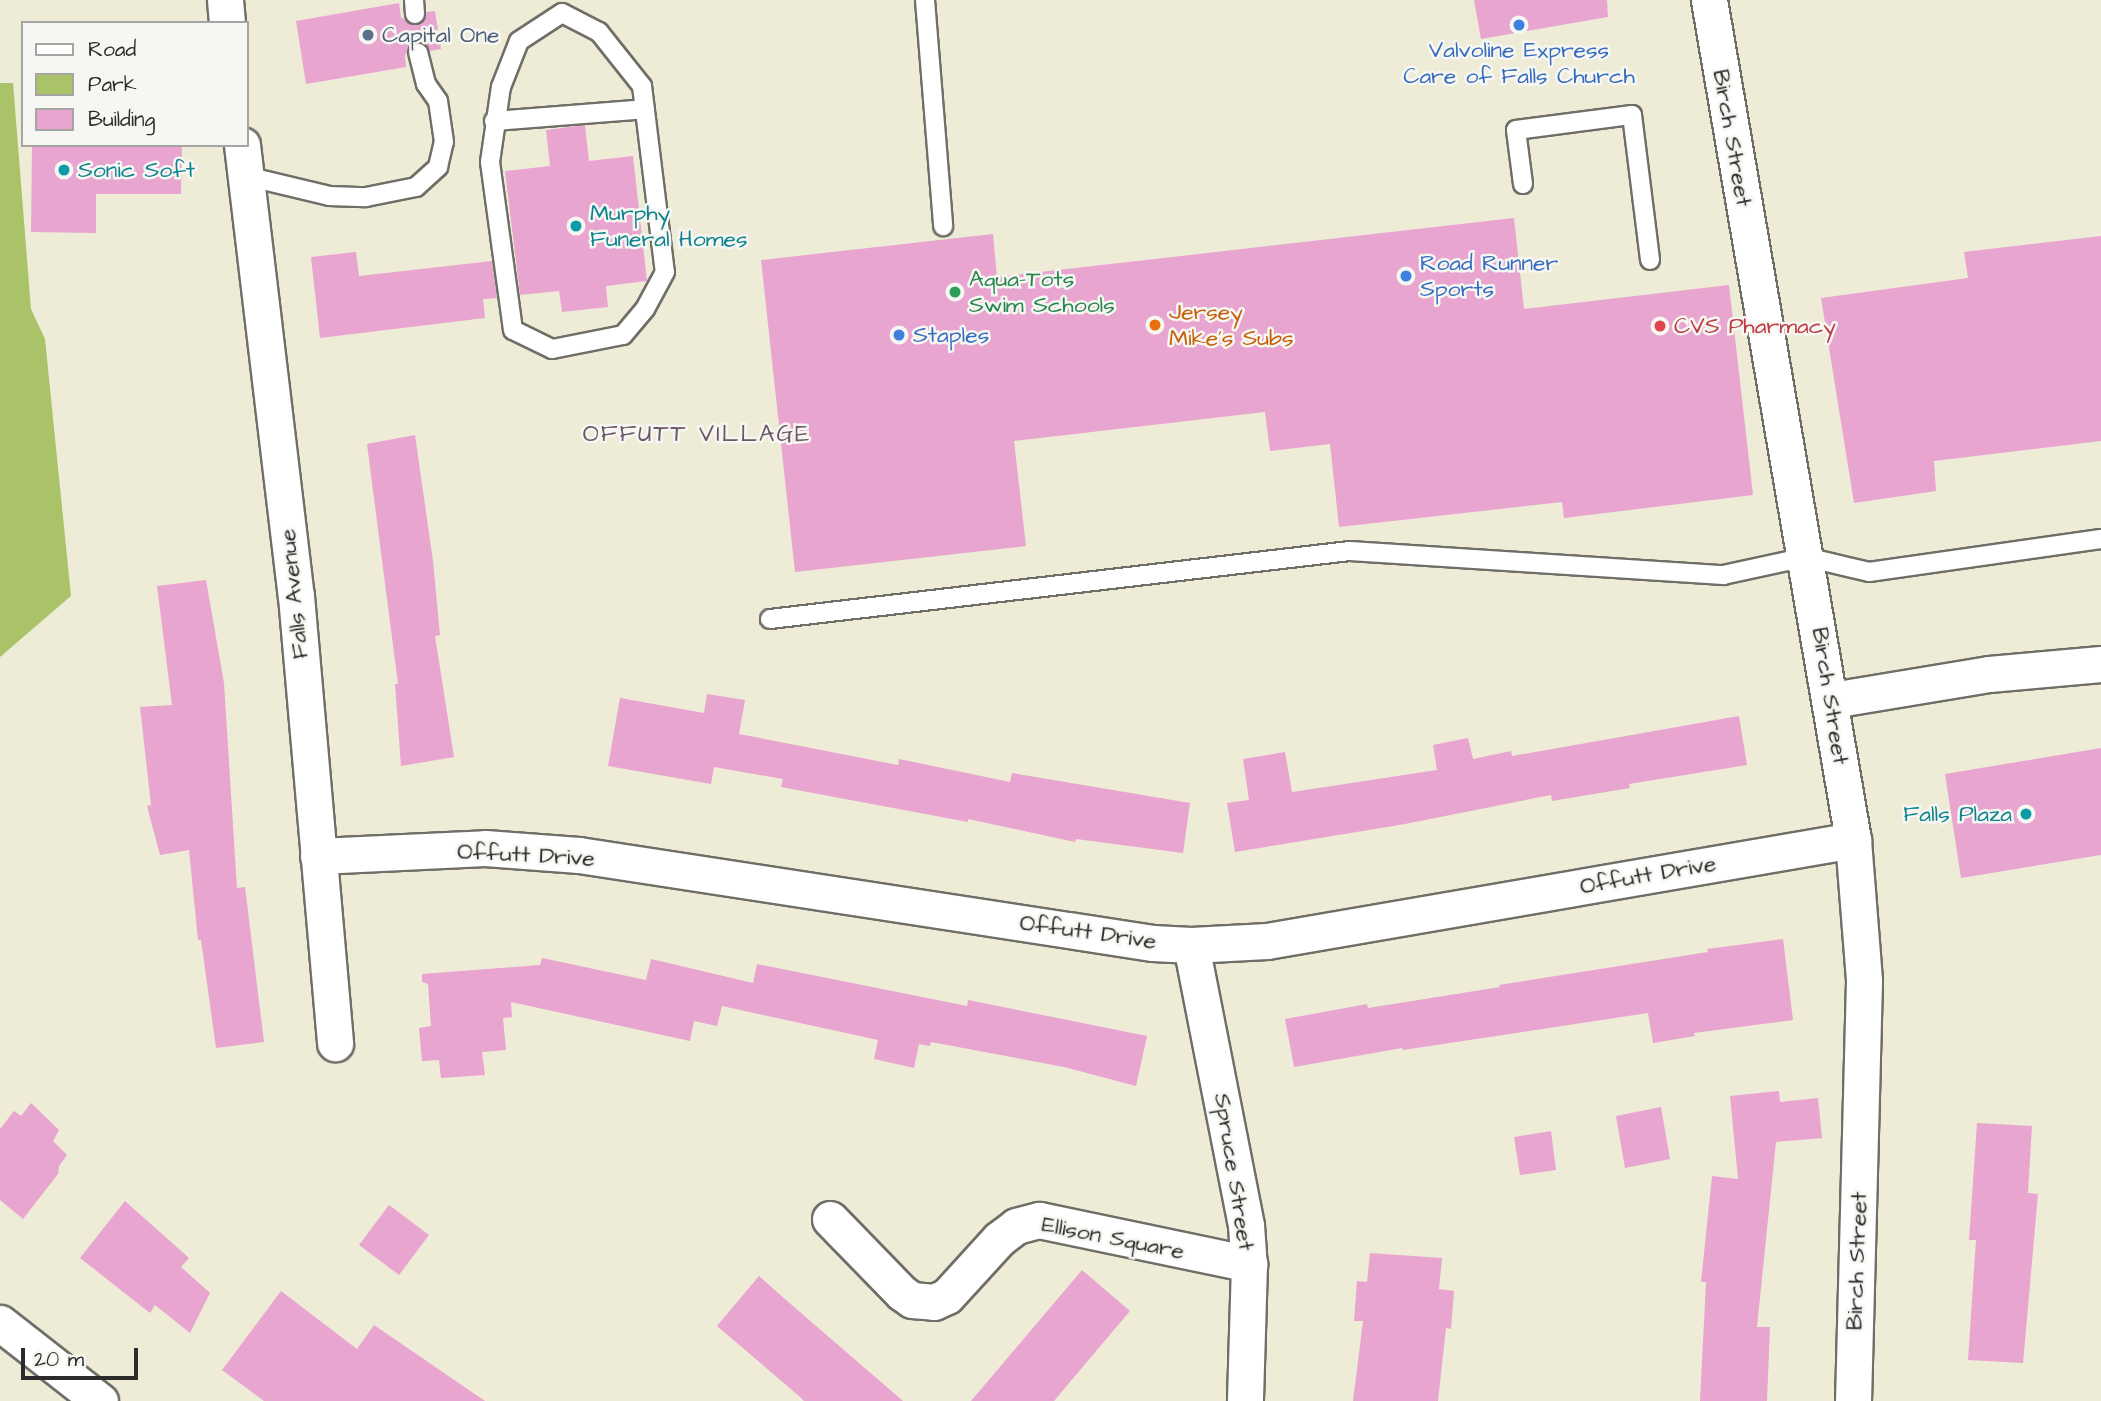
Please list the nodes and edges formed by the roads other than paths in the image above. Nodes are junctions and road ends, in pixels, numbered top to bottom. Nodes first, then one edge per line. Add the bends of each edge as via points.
1 (225, 0) edge
2 (925, 0) edge
3 (1709, 0) edge
4 (562, 6) edge
5 (227, 21) edge
6 (418, 53) dead end
7 (645, 109) junction
8 (494, 121) junction
9 (244, 161) edge
10 (1523, 184) dead end
11 (943, 226) dead end
12 (1650, 260) dead end
13 (2101, 539) edge
14 (1807, 557) junction
15 (770, 619) dead end
16 (2101, 664) edge
17 (1832, 700) junction
18 (1853, 840) junction
19 (318, 856) junction
20 (1191, 945) junction
21 (334, 1043) dead end
22 (830, 1219) dead end
23 (1249, 1264) junction
24 (0, 1323) edge
25 (100, 1401) edge
26 (1245, 1401) edge
27 (1853, 1401) edge

1 - 5 street
2 - 11 lane
3 - 14 street, Birch Street
4 - 7 lane via 599,32 642,86
4 - 8 lane via 519,41
6 - 9 lane via 426,84 438,101 444,142 438,167 416,187 366,197 329,196
7 - 8 lane
7 - 8 lane via 665,272 645,309 623,335 552,349 513,330 490,162
9 - 19 street, Falls Avenue via 296,596
10 - 12 lane via 1516,130 1632,115
13 - 14 lane via 1868,572
14 - 15 lane via 1723,575 1350,551
14 - 17 street, Birch Street
16 - 17 street via 1989,674
17 - 18 street, Birch Street
18 - 20 street, Offutt Drive via 1266,942
18 - 27 street, Birch Street via 1864,981
19 - 20 street, Offutt Drive via 485,848 579,855 1153,943
19 - 21 street, Falls Avenue
20 - 23 street, Spruce Street via 1234,1154
22 - 23 street, Ellison Square via 912,1300 947,1296 999,1239 1016,1226 1039,1220
23 - 26 street, Spruce Street
24 - 25 street

